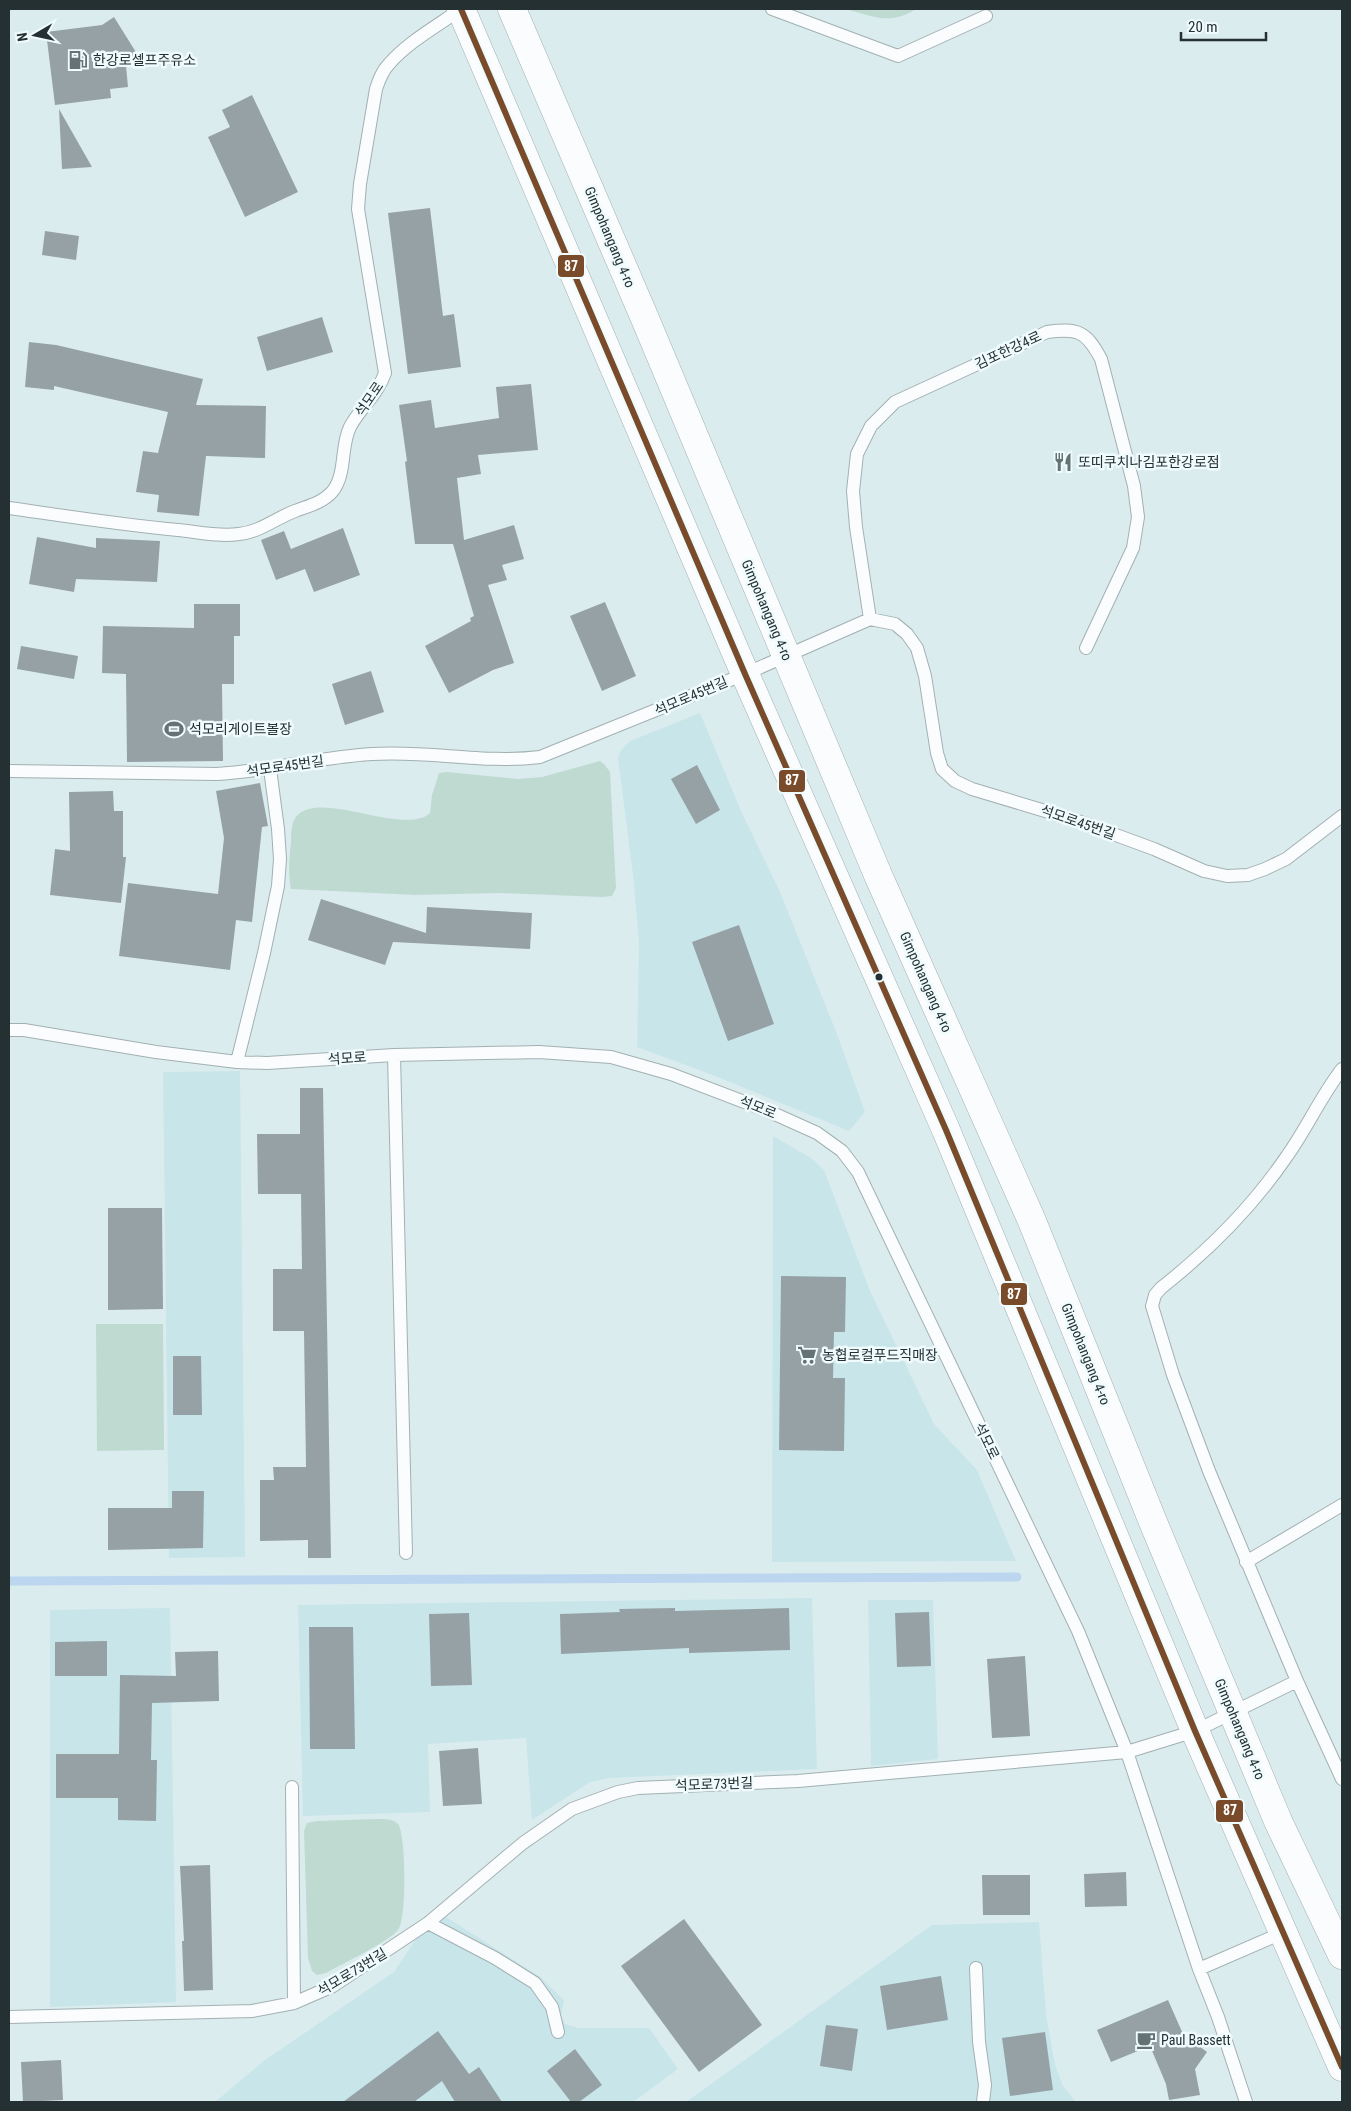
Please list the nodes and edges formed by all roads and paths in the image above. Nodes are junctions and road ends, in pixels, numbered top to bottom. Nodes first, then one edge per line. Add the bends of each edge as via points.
1 (461, 9) edge
2 (512, 9) edge
3 (772, 9) edge
4 (986, 16) dead end
5 (9, 508) edge
6 (870, 619) junction
7 (1086, 648) dead end
8 (786, 655) junction
9 (745, 674) junction
10 (270, 769) junction
11 (9, 771) edge
12 (1342, 816) edge
13 (9, 1030) edge
14 (394, 1055) junction
15 (237, 1062) junction
16 (1342, 1069) edge
17 (1342, 1505) edge
18 (406, 1553) dead end
19 (1246, 1562) junction
20 (1297, 1682) junction
21 (1233, 1712) junction
22 (1195, 1731) junction
23 (1127, 1752) junction
24 (1342, 1779) edge
25 (292, 1787) dead end
26 (428, 1923) junction
27 (1282, 1933) junction
28 (1342, 1955) edge
29 (976, 1968) dead end
30 (1199, 1968) junction
31 (294, 2003) junction
32 (9, 2017) edge
33 (558, 2032) dead end
34 (1342, 2067) edge
35 (983, 2102) edge
36 (1246, 2102) edge

1 - 5 lane, 석모로 via 389,64 376,89 358,209 385,373 350,427 340,475 331,494 265,526 225,535
1 - 9 street
2 - 8 street, Gimpohangang 4-ro
3 - 4 lane via 898,56
6 - 7 lane, 김포한강4로 via 853,491 857,454 871,426 895,402 1047,332 1070,329 1091,340 1101,359 1134,486 1138,517 1132,548
6 - 8 lane, 석모로45번길
6 - 12 lane, 석모로45번길 via 895,624 918,648 942,769 955,781 972,789 1075,820 1204,871 1227,876 1248,875 1279,862
8 - 9 lane, 석모로45번길
8 - 21 street, Gimpohangang 4-ro via 878,874 1032,1221
9 - 10 lane, 석모로45번길 via 540,758 517,760 416,753 372,754
9 - 22 street via 946,1130
10 - 11 lane, 석모로45번길 via 217,774
10 - 15 lane via 278,829 278,886
13 - 15 lane, 석모로
14 - 15 lane, 석모로 via 267,1064
14 - 18 lane
14 - 23 lane, 석모로 via 539,1052 610,1057 671,1074 768,1110 817,1133 842,1151 858,1172 1066,1604
16 - 19 lane via 1287,1157 1213,1243 1161,1288 1152,1306 1173,1375
17 - 19 lane
19 - 20 lane
20 - 21 lane, 석모로73번길
20 - 24 lane
21 - 22 lane, 석모로73번길
21 - 28 street, Gimpohangang 4-ro via 1278,1821
22 - 23 lane, 석모로73번길
22 - 27 street
23 - 26 lane, 석모로73번길 via 808,1780 664,1786 618,1792 572,1809 548,1825
23 - 30 lane, 석모로
25 - 31 lane, 석모로73번길
26 - 31 lane, 석모로73번길 via 333,1986
26 - 33 lane via 535,1983 552,2007
27 - 30 lane
27 - 34 street
29 - 35 lane via 979,2042 985,2085
30 - 36 lane, 석모로
31 - 32 lane, 석모로73번길 via 252,2011

